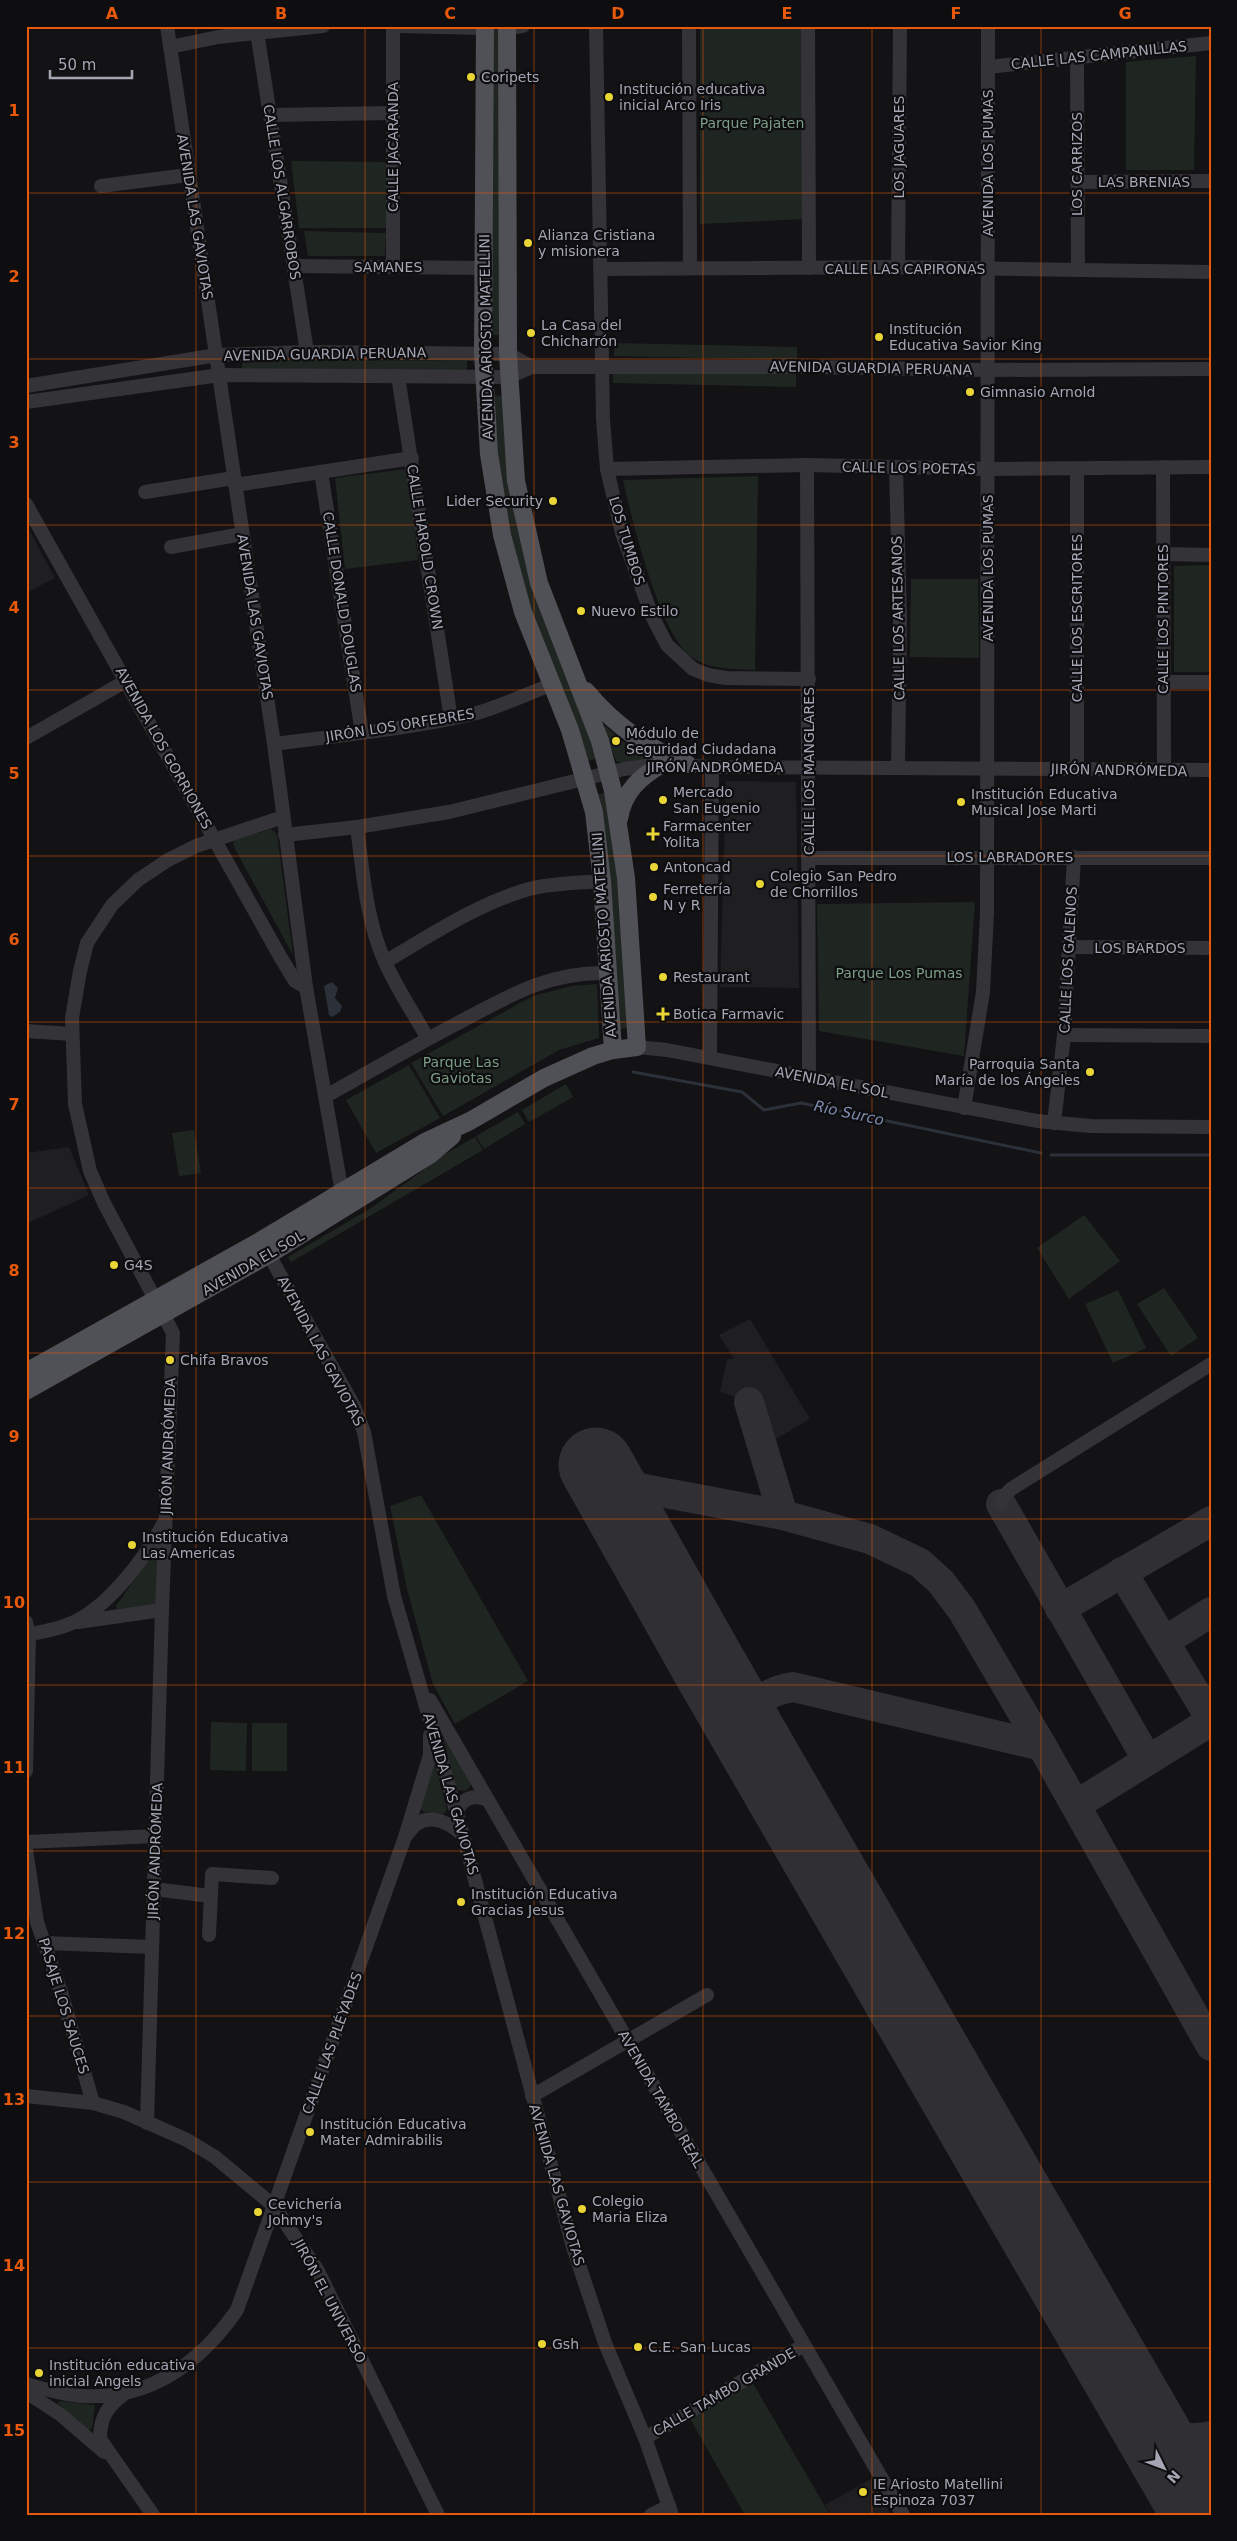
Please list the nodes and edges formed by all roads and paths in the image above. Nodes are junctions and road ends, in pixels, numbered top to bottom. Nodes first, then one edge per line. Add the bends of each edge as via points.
1 (167, 26) edge
2 (323, 26) edge
3 (393, 26) edge
4 (399, 26) edge
5 (596, 26) edge
6 (689, 26) edge
7 (808, 26) edge
8 (900, 26) edge
9 (988, 26) edge
10 (485, 27) edge
11 (513, 27) edge
12 (257, 32) junction
13 (1211, 43) edge
14 (170, 46) junction
15 (1077, 58) junction
16 (988, 68) junction
17 (393, 113) junction
18 (270, 115) junction
19 (188, 175) junction
20 (1211, 181) edge
21 (1077, 182) junction
22 (101, 186) dead end
23 (294, 266) junction
24 (393, 267) junction
25 (483, 268) junction
26 (690, 268) junction
27 (809, 268) junction
28 (898, 268) junction
29 (600, 269) junction
30 (988, 269) junction
31 (1078, 270) junction
32 (1211, 272) edge
33 (307, 352) junction
34 (483, 353) junction
35 (508, 354) junction
36 (217, 355) junction
37 (532, 367) junction
38 (603, 368) junction
39 (1211, 369) edge
40 (989, 370) junction
41 (220, 375) junction
42 (398, 376) junction
43 (484, 377) junction
44 (508, 378) junction
45 (26, 386) edge
46 (26, 402) edge
47 (412, 458) junction
48 (807, 465) junction
49 (1163, 467) junction
50 (1211, 467) edge
51 (896, 468) junction
52 (1077, 468) junction
53 (608, 469) junction
54 (988, 469) junction
55 (322, 472) junction
56 (234, 482) junction
57 (144, 492) dead end
58 (26, 504) edge
59 (242, 534) junction
60 (171, 547) dead end
61 (1163, 554) junction
62 (1211, 555) edge
63 (576, 676) junction
64 (809, 679) junction
65 (126, 680) junction
66 (1164, 682) junction
67 (1211, 682) edge
68 (551, 685) junction
69 (451, 719) junction
70 (362, 733) junction
71 (26, 738) edge
72 (274, 744) junction
73 (662, 764) junction
74 (687, 764) junction
75 (712, 767) junction
76 (808, 768) junction
77 (898, 768) junction
78 (988, 769) junction
79 (1078, 769) junction
80 (1164, 770) junction
81 (1211, 770) edge
82 (609, 772) junction
83 (586, 778) junction
84 (283, 817) junction
85 (619, 822) junction
86 (357, 827) junction
87 (285, 835) junction
88 (214, 840) junction
89 (987, 857) junction
90 (1074, 857) junction
91 (808, 858) junction
92 (1211, 858) edge
93 (602, 882) junction
94 (1070, 947) junction
95 (1211, 948) edge
96 (385, 962) junction
97 (608, 973) junction
98 (306, 987) junction
99 (26, 1031) edge
100 (72, 1034) junction
101 (1064, 1035) junction
102 (1211, 1036) edge
103 (428, 1039) junction
104 (637, 1047) junction
105 (613, 1050) junction
106 (710, 1058) junction
107 (809, 1078) junction
108 (326, 1096) junction
109 (964, 1108) junction
110 (1054, 1123) junction
111 (1211, 1127) edge
112 (345, 1200) junction
113 (264, 1248) junction
114 (160, 1307) junction
115 (1211, 1364) edge
116 (26, 1372) edge
117 (26, 1391) edge
118 (1000, 1504) dead end
119 (166, 1518) junction
120 (162, 1610) junction
121 (75, 1622) junction
122 (27, 1631) edge
123 (420, 1682) junction
124 (26, 1771) edge
125 (488, 1800) junction
126 (456, 1812) junction
127 (463, 1835) junction
128 (156, 1836) junction
129 (405, 1837) junction
130 (26, 1842) edge
131 (26, 1850) edge
132 (272, 1878) dead end
133 (154, 1889) junction
134 (210, 1896) junction
135 (208, 1935) dead end
136 (44, 1942) junction
137 (152, 1947) junction
138 (707, 1995) dead end
139 (629, 2042) junction
140 (26, 2096) edge
141 (532, 2096) junction
142 (93, 2103) junction
143 (147, 2122) junction
144 (274, 2206) junction
145 (804, 2345) junction
146 (26, 2384) edge
147 (26, 2392) edge
148 (124, 2394) junction
149 (645, 2438) junction
150 (113, 2459) junction
151 (671, 2510) edge
152 (153, 2515) edge
153 (438, 2515) edge
154 (651, 2515) edge
155 (903, 2515) edge

1 - 14 street, AVENIDA LAS GAVIOTAS
2 - 12 street
3 - 17 street, CALLE JACARANDA
4 - 10 street
5 - 29 street, LOS TUMBOS
6 - 26 street
7 - 27 street
8 - 28 street, LOS JAGUARES
9 - 16 street, AVENIDA LOS PUMAS
10 - 25 main road, AVENIDA ARIOSTO MATELLINI
11 - 35 main road, AVENIDA ARIOSTO MATELLINI
12 - 14 street
12 - 18 street, CALLE LOS ALGARROBOS
13 - 15 street, CALLE LAS CAMPANILLAS
14 - 19 street, AVENIDA LAS GAVIOTAS
15 - 16 street, CALLE LAS CAMPANILLAS
15 - 21 street, LOS CARRIZOS
16 - 30 street, AVENIDA LOS PUMAS
17 - 18 street
17 - 24 street, CALLE JACARANDA
18 - 23 street, CALLE LOS ALGARROBOS
19 - 22 street
19 - 36 street, AVENIDA LAS GAVIOTAS
20 - 21 street, LAS BRENIAS
21 - 31 street, LOS CARRIZOS
23 - 24 street, SAMANES
23 - 33 street, CALLE LOS ALGARROBOS
24 - 25 street, SAMANES
25 - 34 main road, AVENIDA ARIOSTO MATELLINI
26 - 27 street, CALLE LAS CAPIRONAS
26 - 29 street, CALLE LAS CAPIRONAS
27 - 28 street, CALLE LAS CAPIRONAS
28 - 30 street, CALLE LAS CAPIRONAS
29 - 38 street, LOS TUMBOS
30 - 31 street, CALLE LAS CAPIRONAS
30 - 40 street, AVENIDA LOS PUMAS
31 - 32 street, CALLE LAS CAPIRONAS
33 - 34 street, AVENIDA GUARDIA PERUANA
33 - 36 street, AVENIDA GUARDIA PERUANA
34 - 35 street, AVENIDA GUARDIA PERUANA
34 - 43 main road, AVENIDA ARIOSTO MATELLINI
35 - 37 street, AVENIDA GUARDIA PERUANA
35 - 44 main road, AVENIDA ARIOSTO MATELLINI
36 - 41 street, AVENIDA LAS GAVIOTAS
36 - 45 street, AVENIDA GUARDIA PERUANA
37 - 38 street, AVENIDA GUARDIA PERUANA
37 - 44 street, AVENIDA GUARDIA PERUANA
38 - 40 street, AVENIDA GUARDIA PERUANA via 810,366
38 - 53 street, LOS TUMBOS via 603,419
39 - 40 street, AVENIDA GUARDIA PERUANA
40 - 54 street, AVENIDA LOS PUMAS
41 - 42 street, AVENIDA GUARDIA PERUANA
41 - 46 street, AVENIDA GUARDIA PERUANA
41 - 56 street, AVENIDA LAS GAVIOTAS
42 - 43 street, AVENIDA GUARDIA PERUANA
42 - 47 street, CALLE HAROLD CROWN
43 - 44 street, AVENIDA GUARDIA PERUANA
43 - 68 main road, AVENIDA ARIOSTO MATELLINI via 489,454 502,535 523,612
44 - 63 main road, AVENIDA ARIOSTO MATELLINI via 512,445 524,524 539,583
47 - 55 street
47 - 69 street, CALLE HAROLD CROWN
48 - 51 street, CALLE LOS POETAS
48 - 53 street, CALLE LOS POETAS
48 - 64 street, CALLE LOS MANGLARES
49 - 50 street, CALLE LOS POETAS
49 - 52 street, CALLE LOS POETAS
49 - 61 street, CALLE LOS PINTORES
51 - 54 street, CALLE LOS POETAS
51 - 77 street, CALLE LOS ARTESANOS via 900,619
52 - 54 street, CALLE LOS POETAS
52 - 79 street, CALLE LOS ESCRITORES
53 - 64 street, LOS TUMBOS via 622,533 640,586 656,627 673,652 694,669 708,675
54 - 78 street, AVENIDA LOS PUMAS
55 - 56 street
55 - 70 street, CALLE DONALD DOUGLAS
56 - 57 street
56 - 59 street, AVENIDA LAS GAVIOTAS
58 - 65 street, AVENIDA LOS GORRIONES
59 - 60 street
59 - 72 street, AVENIDA LAS GAVIOTAS
61 - 62 street
61 - 66 street, CALLE LOS PINTORES
63 - 74 main road via 597,705 624,730 654,750
63 - 82 main road, AVENIDA ARIOSTO MATELLINI
64 - 76 street, CALLE LOS MANGLARES
65 - 71 street
65 - 88 street, AVENIDA LOS GORRIONES
66 - 67 street
66 - 80 street, CALLE LOS PINTORES
68 - 69 street, JIRÓN LOS ORFEBRES
68 - 83 main road, AVENIDA ARIOSTO MATELLINI
69 - 70 street, JIRÓN LOS ORFEBRES
70 - 72 street, JIRÓN LOS ORFEBRES
72 - 84 street, AVENIDA LAS GAVIOTAS
73 - 74 street, JIRÓN ANDRÓMEDA
73 - 82 street, JIRÓN ANDRÓMEDA
73 - 85 main road via 640,778 630,791 622,806
74 - 75 street, JIRÓN ANDRÓMEDA
75 - 76 street, JIRÓN ANDRÓMEDA
75 - 106 street
76 - 77 street, JIRÓN ANDRÓMEDA
76 - 91 street, CALLE LOS MANGLARES
77 - 78 street, JIRÓN ANDRÓMEDA
78 - 79 street, JIRÓN ANDRÓMEDA
78 - 89 street, AVENIDA LOS PUMAS
79 - 80 street, JIRÓN ANDRÓMEDA
80 - 81 street, JIRÓN ANDRÓMEDA
82 - 83 street, JIRÓN ANDRÓMEDA
82 - 85 main road, AVENIDA ARIOSTO MATELLINI
83 - 86 street, JIRÓN ANDRÓMEDA via 495,802
83 - 93 main road, AVENIDA ARIOSTO MATELLINI via 594,812
84 - 87 street, AVENIDA LAS GAVIOTAS
84 - 88 street, JIRÓN ANDRÓMEDA
85 - 104 main road, AVENIDA ARIOSTO MATELLINI via 626,878
86 - 87 street, JIRÓN ANDRÓMEDA
86 - 96 street via 367,903
87 - 98 street, AVENIDA LAS GAVIOTAS
88 - 98 street, AVENIDA LOS GORRIONES via 294,981
88 - 100 street, JIRÓN ANDRÓMEDA via 168,860 138,880 112,905 75,970
89 - 90 street, LOS LABRADORES
89 - 91 street, LOS LABRADORES
89 - 109 street, AVENIDA LOS PUMAS via 983,992
90 - 92 street, LOS LABRADORES
90 - 94 street, CALLE LOS GALENOS
91 - 107 street, CALLE LOS MANGLARES
93 - 96 street via 542,887 492,902 469,912
93 - 97 main road, AVENIDA ARIOSTO MATELLINI
94 - 95 street, LOS BARDOS
94 - 101 street, CALLE LOS GALENOS
96 - 103 street
97 - 103 street via 567,976 534,984
97 - 105 main road, AVENIDA ARIOSTO MATELLINI
98 - 108 street, AVENIDA LAS GAVIOTAS
99 - 100 street
100 - 114 street, JIRÓN ANDRÓMEDA via 74,1104 90,1171
101 - 102 street
101 - 110 street, CALLE LOS GALENOS
103 - 108 street
104 - 105 main road, AVENIDA EL SOL
104 - 106 street, AVENIDA EL SOL
105 - 112 main road, AVENIDA EL SOL via 544,1078 470,1121 430,1154
106 - 107 street, AVENIDA EL SOL
107 - 109 street, AVENIDA EL SOL
108 - 112 street, AVENIDA LAS GAVIOTAS
109 - 110 street, AVENIDA EL SOL
110 - 111 street, AVENIDA EL SOL
112 - 113 main road, AVENIDA EL SOL
113 - 114 main road, AVENIDA EL SOL
113 - 123 street, AVENIDA LAS GAVIOTAS via 354,1406 364,1432 394,1596
114 - 116 main road, AVENIDA EL SOL
114 - 117 main road, AVENIDA EL SOL
114 - 119 street, JIRÓN ANDRÓMEDA via 173,1333
115 - 118 street via 1011,1489
119 - 120 street, JIRÓN ANDRÓMEDA
119 - 121 street via 151,1547 130,1574 103,1601
120 - 121 street
120 - 128 street, JIRÓN ANDRÓMEDA
121 - 122 street
122 - 124 street
123 - 125 street, AVENIDA TAMBO REAL
123 - 126 street, AVENIDA LAS GAVIOTAS
123 - 129 street, CALLE LAS PLÉYADES via 431,1747
125 - 126 street via 468,1798
125 - 139 street, AVENIDA TAMBO REAL
126 - 127 street, AVENIDA LAS GAVIOTAS
127 - 129 street via 451,1824 430,1820 413,1825
127 - 141 street, AVENIDA LAS GAVIOTAS
128 - 130 street
128 - 133 street, JIRÓN ANDRÓMEDA
129 - 144 street, CALLE LAS PLÉYADES
131 - 136 street, PASAJE LOS SAUCES via 37,1922
132 - 134 street via 212,1874
133 - 134 street
133 - 137 street, JIRÓN ANDRÓMEDA
134 - 135 street
136 - 137 street
136 - 142 street, PASAJE LOS SAUCES
137 - 143 street, JIRÓN ANDRÓMEDA
138 - 139 street
139 - 141 street
139 - 145 street, AVENIDA TAMBO REAL
140 - 142 street, JIRÓN EL UNIVERSO
141 - 149 street, AVENIDA LAS GAVIOTAS via 573,2247 605,2343
142 - 143 street, JIRÓN EL UNIVERSO
143 - 144 street, JIRÓN EL UNIVERSO via 215,2157
144 - 148 street, CALLE LAS PLÉYADES via 237,2310 221,2332 201,2354 179,2370
144 - 153 street, JIRÓN EL UNIVERSO via 318,2271
145 - 149 street, CALLE TAMBO GRANDE
145 - 155 street, AVENIDA TAMBO REAL
146 - 148 street, CALLE LAS PLÉYADES via 80,2396
147 - 150 street via 61,2415
148 - 150 street via 109,2406 100,2426 100,2439
149 - 151 street, AVENIDA LAS GAVIOTAS
150 - 152 street
151 - 154 street

